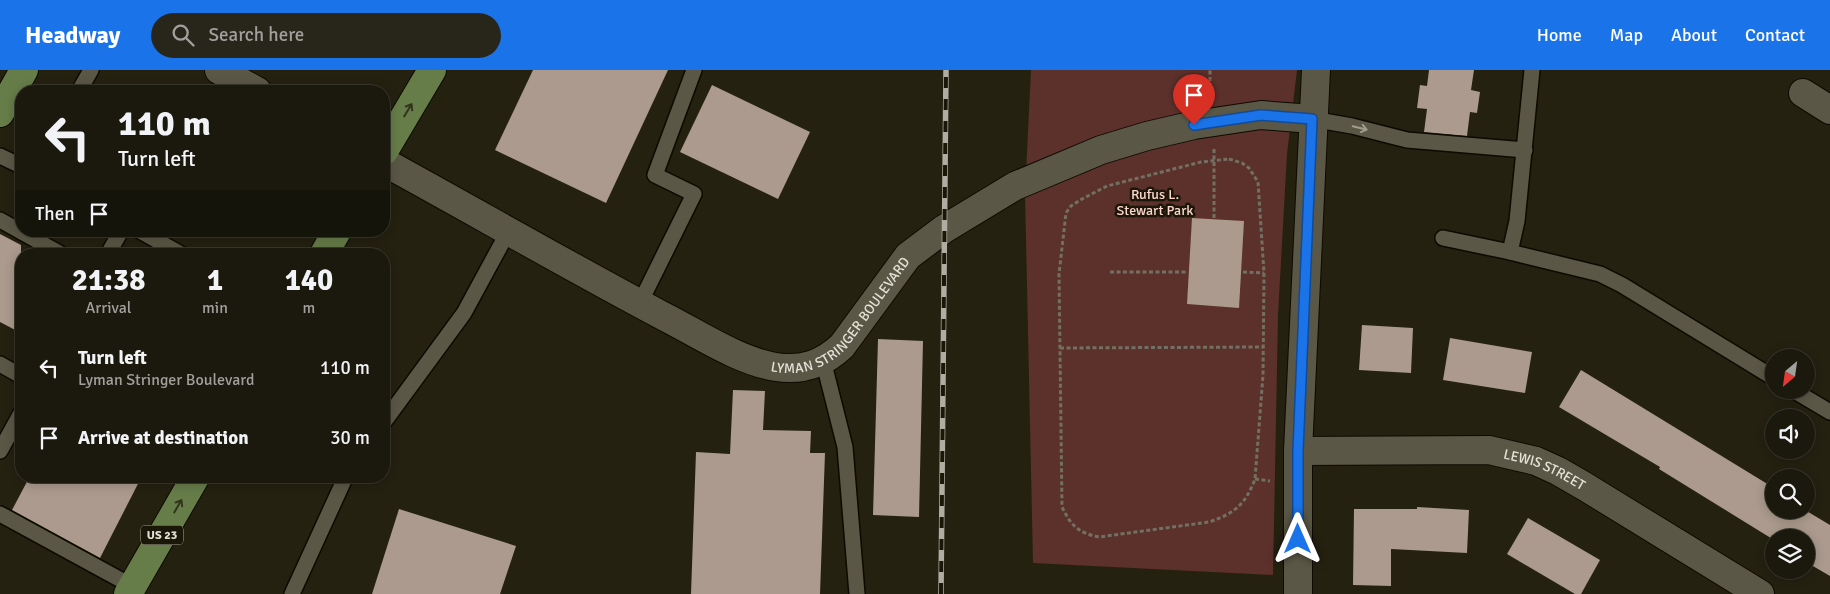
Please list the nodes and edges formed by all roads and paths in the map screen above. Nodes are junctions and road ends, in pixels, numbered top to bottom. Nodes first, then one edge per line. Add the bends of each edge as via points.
1 (24, 70) edge
2 (91, 70) edge
3 (219, 70) edge
4 (432, 70) edge
5 (694, 70) edge
6 (1210, 70) edge
7 (1316, 70) edge
8 (1532, 70) edge
9 (1210, 81) dead end
10 (16, 85) edge
11 (82, 85) edge
12 (246, 85) edge
13 (15, 86) edge
14 (1802, 93) dead end
15 (1830, 110) edge
16 (0, 113) edge
17 (1312, 119) junction
18 (390, 141) edge
19 (1525, 150) junction
20 (0, 156) edge
21 (1215, 160) junction
22 (15, 163) edge
23 (390, 165) edge
24 (1214, 218) dead end
25 (0, 220) edge
26 (15, 228) edge
27 (509, 230) junction
28 (30, 237) edge
29 (118, 237) edge
30 (150, 237) edge
31 (334, 237) edge
32 (1443, 238) dead end
33 (50, 248) edge
34 (111, 248) edge
35 (170, 248) edge
36 (327, 248) edge
37 (1510, 252) junction
38 (1110, 272) dead end
39 (1188, 272) dead end
40 (1243, 272) dead end
41 (1264, 273) junction
42 (640, 303) junction
43 (1263, 346) junction
44 (1060, 348) junction
45 (823, 360) junction
46 (0, 364) edge
47 (15, 373) edge
48 (1765, 373) edge
49 (1808, 399) edge
50 (1830, 412) edge
51 (390, 414) edge
52 (15, 424) edge
53 (0, 451) edge
54 (1298, 451) junction
55 (1255, 479) junction
56 (1272, 482) dead end
57 (192, 483) edge
58 (343, 483) edge
59 (0, 514) edge
60 (130, 590) edge
61 (292, 594) edge
62 (857, 594) edge
63 (1298, 594) edge
64 (1760, 594) edge

1 - 10 main road
2 - 11 lane
3 - 12 street
18 -> 4 main road
5 - 42 lane via 655,175 694,194
6 - 9 path
7 - 17 street
8 - 19 lane
13 - 16 main road
14 - 15 street
17 -> 19 lane via 1407,140
17 - 45 street, LYMAN STRINGER BOULEVARD via 1261,115 1194,125 1101,150 1015,186 944,229 908,256 852,334 837,351
17 - 54 street
19 - 37 lane
20 - 22 lane
21 - 24 path
21 - 41 path via 1229,159 1242,163 1258,182
21 - 44 path via 1107,186 1071,206 1066,213 1059,274
23 - 27 street, LYMAN STRINGER BOULEVARD
25 - 26 lane
27 - 42 street, LYMAN STRINGER BOULEVARD
27 - 51 lane via 464,313
28 - 33 lane
29 - 34 lane
30 - 35 lane
31 - 36 main road
32 - 37 lane
37 - 48 lane via 1600,274
38 - 39 path
40 - 41 path
41 - 43 path
42 - 45 street, LYMAN STRINGER BOULEVARD via 728,350 762,364 800,368
43 - 44 path
43 - 55 path
44 - 55 path via 1062,507 1069,521 1078,529 1099,537 1209,522 1241,506
45 - 62 lane via 845,447
46 - 47 lane
49 - 50 lane
52 - 53 lane
54 - 63 street
54 - 64 street, LEWIS STREET via 1489,450 1536,461 1584,486
55 - 56 path
60 -> 57 main road, US 23
58 - 61 lane
59 - 60 lane

